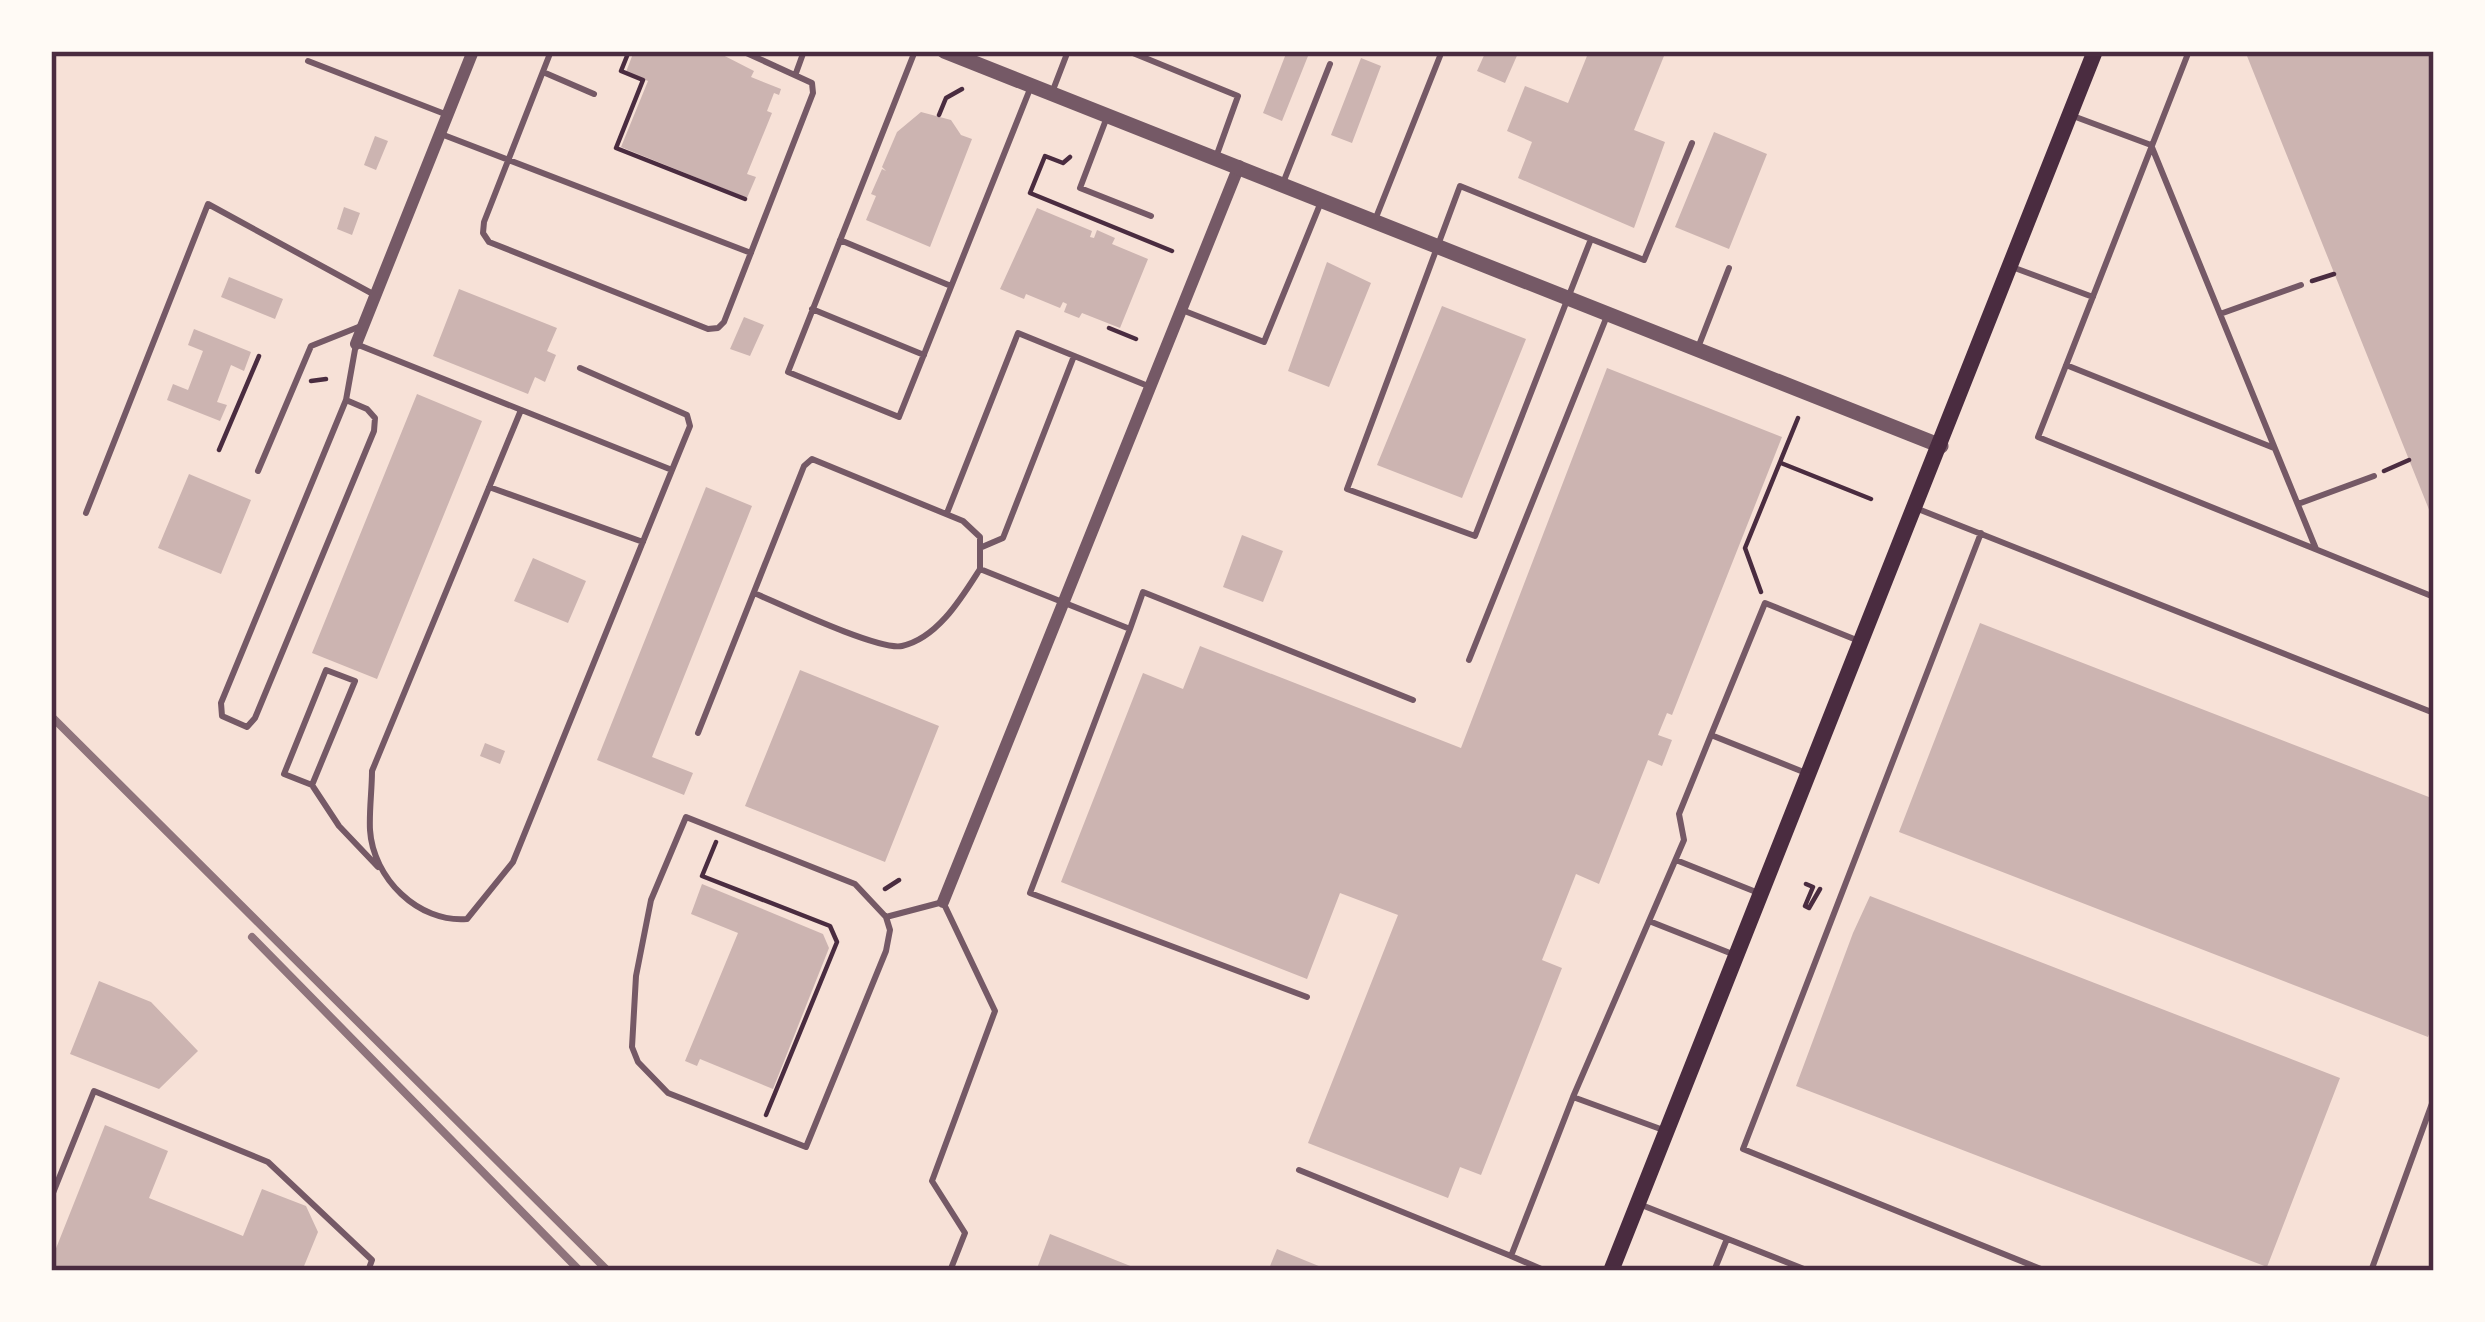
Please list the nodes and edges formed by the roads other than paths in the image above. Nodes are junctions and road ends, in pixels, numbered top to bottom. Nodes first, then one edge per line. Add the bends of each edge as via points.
1 (473, 51) edge
2 (551, 51) edge
3 (742, 51) edge
4 (804, 51) edge
5 (915, 51) edge
6 (944, 51) edge
7 (1068, 51) edge
8 (1128, 51) edge
9 (1442, 51) edge
10 (2095, 51) edge
11 (2189, 51) edge
12 (308, 61) dead end
13 (1330, 64) dead end
14 (543, 72) junction
15 (796, 73) junction
16 (1031, 85) junction
17 (1052, 93) junction
18 (594, 94) dead end
19 (1108, 115) junction
20 (2070, 115) junction
21 (448, 116) junction
22 (441, 134) junction
23 (1692, 143) dead end
24 (2151, 145) junction
25 (1216, 157) junction
26 (508, 159) junction
27 (1240, 166) junction
28 (1283, 183) junction
29 (1322, 199) junction
30 (1151, 216) dead end
31 (1375, 220) junction
32 (1592, 239) junction
33 (840, 240) junction
34 (1437, 245) junction
35 (751, 253) junction
36 (2011, 266) junction
37 (1729, 268) dead end
38 (2301, 285) road end
39 (951, 286) junction
40 (376, 296) junction
41 (2093, 296) junction
42 (1570, 298) junction
43 (812, 309) junction
44 (1182, 310) junction
45 (1608, 313) junction
46 (2220, 314) junction
47 (364, 325) junction
48 (356, 344) junction
49 (1697, 348) junction
50 (924, 355) junction
51 (1074, 356) junction
52 (2066, 365) junction
53 (580, 368) dead end
54 (1151, 388) junction
55 (346, 400) junction
56 (521, 410) junction
57 (1941, 446) junction
58 (2275, 448) junction
59 (672, 470) junction
60 (258, 471) dead end
61 (2374, 476) road end
62 (489, 488) junction
63 (2297, 504) junction
64 (1916, 508) junction
65 (86, 513) dead end
66 (947, 513) junction
67 (1982, 533) junction
68 (643, 542) junction
69 (980, 548) junction
70 (2315, 548) junction
71 (980, 569) junction
72 (754, 593) junction
73 (2434, 597) edge
74 (1065, 603) junction
75 (1130, 629) junction
76 (1862, 642) junction
77 (1469, 660) dead end
78 (1413, 700) dead end
79 (2434, 712) edge
80 (698, 733) dead end
81 (1711, 735) junction
82 (1809, 774) junction
83 (312, 785) junction
84 (1676, 860) junction
85 (392, 883) junction
86 (1761, 894) junction
87 (943, 902) junction
88 (886, 917) junction
89 (1649, 921) junction
90 (1737, 956) junction
91 (1307, 997) dead end
92 (1573, 1097) junction
93 (2434, 1098) edge
94 (1666, 1131) junction
95 (1299, 1170) dead end
96 (51, 1198) edge
97 (1637, 1204) junction
98 (1726, 1239) junction
99 (1511, 1256) junction
100 (368, 1271) edge
101 (950, 1271) edge
102 (1546, 1271) edge
103 (1611, 1271) edge
104 (1714, 1271) edge
105 (1809, 1271) edge
106 (2046, 1271) edge
107 (2371, 1271) edge

1 - 21 street
2 - 14 lane
3 - 15 lane
4 - 15 lane
5 - 33 lane
6 - 16 street
7 - 17 lane
8 - 25 lane via 1238,96
9 - 31 lane
10 - 20 main road
11 - 24 lane
12 - 21 lane
13 - 28 lane
14 - 18 lane
14 - 26 lane
15 - 35 lane via 812,82 813,93
16 - 17 street
16 - 39 lane
17 - 19 street
19 - 25 street
19 - 30 lane via 1080,188
20 - 24 lane
20 - 36 main road
21 - 22 street
22 - 26 lane
22 - 40 street
23 - 32 lane via 1645,260
24 - 41 lane
24 - 46 lane
25 - 27 street
26 - 35 lane
26 - 35 lane via 484,222 489,242 708,329 724,322
27 - 28 street
27 - 44 street
28 - 29 street
29 - 31 street
29 - 44 lane via 1264,342
31 - 34 street
32 - 34 lane via 1460,186
32 - 42 lane
33 - 39 lane
33 - 43 lane
34 - 42 street
34 - 42 lane via 1347,489 1475,536
36 - 41 lane
36 - 57 main road
37 - 49 lane
38 - 46 lane
39 - 50 lane
40 - 47 street
40 - 65 lane via 208,204
41 - 52 lane
42 - 45 street
43 - 50 lane
43 - 50 lane via 788,372 899,418
44 - 54 street
45 - 49 street
45 - 77 lane
46 - 58 lane
47 - 48 street
47 - 60 lane via 311,346
48 - 55 lane
48 - 56 lane
49 - 57 street
51 - 54 lane
51 - 66 lane via 1018,333
51 - 69 lane via 1003,538
52 - 58 lane
52 - 70 lane via 2038,437
53 - 59 lane via 686,416 690,427
54 - 74 street
55 - 55 lane via 221,703 222,716 234,723 247,727 255,718 374,431 367,409
56 - 59 lane
56 - 62 lane
57 - 64 main road
58 - 63 lane
59 - 68 lane
61 - 63 lane
62 - 68 lane
62 - 85 lane via 373,771 370,830
63 - 70 lane
64 - 67 lane
64 - 76 main road
66 - 69 lane via 980,537
66 - 72 lane via 812,459
67 - 79 lane
67 - 106 lane via 1743,1149
68 - 85 lane via 513,862 490,895 466,920 449,921 405,899
69 - 71 lane
70 - 73 lane
71 - 72 lane via 956,606 899,647
71 - 74 lane
72 - 80 lane
74 - 75 lane
74 - 87 street
75 - 78 lane via 1143,592
75 - 91 lane via 1030,893
76 - 81 lane via 1765,603
76 - 82 main road
81 - 82 lane
81 - 84 lane via 1679,814 1684,839
82 - 86 main road
83 - 83 lane via 284,774 326,670 355,681
83 - 85 lane
84 - 86 lane
84 - 89 lane
86 - 90 main road
87 - 88 lane
87 - 101 lane via 995,1011 932,1181 965,1233
88 - 88 lane via 856,884 686,817 651,900 636,976 638,1061 668,1093 806,1148 886,951
89 - 90 lane
89 - 92 lane
90 - 94 main road
92 - 94 lane
92 - 99 lane
93 - 107 lane
94 - 97 main road
95 - 99 lane
96 - 100 lane via 94,1091 268,1162 372,1260
97 - 98 lane
97 - 103 main road
98 - 104 lane
98 - 105 lane
99 - 102 lane

